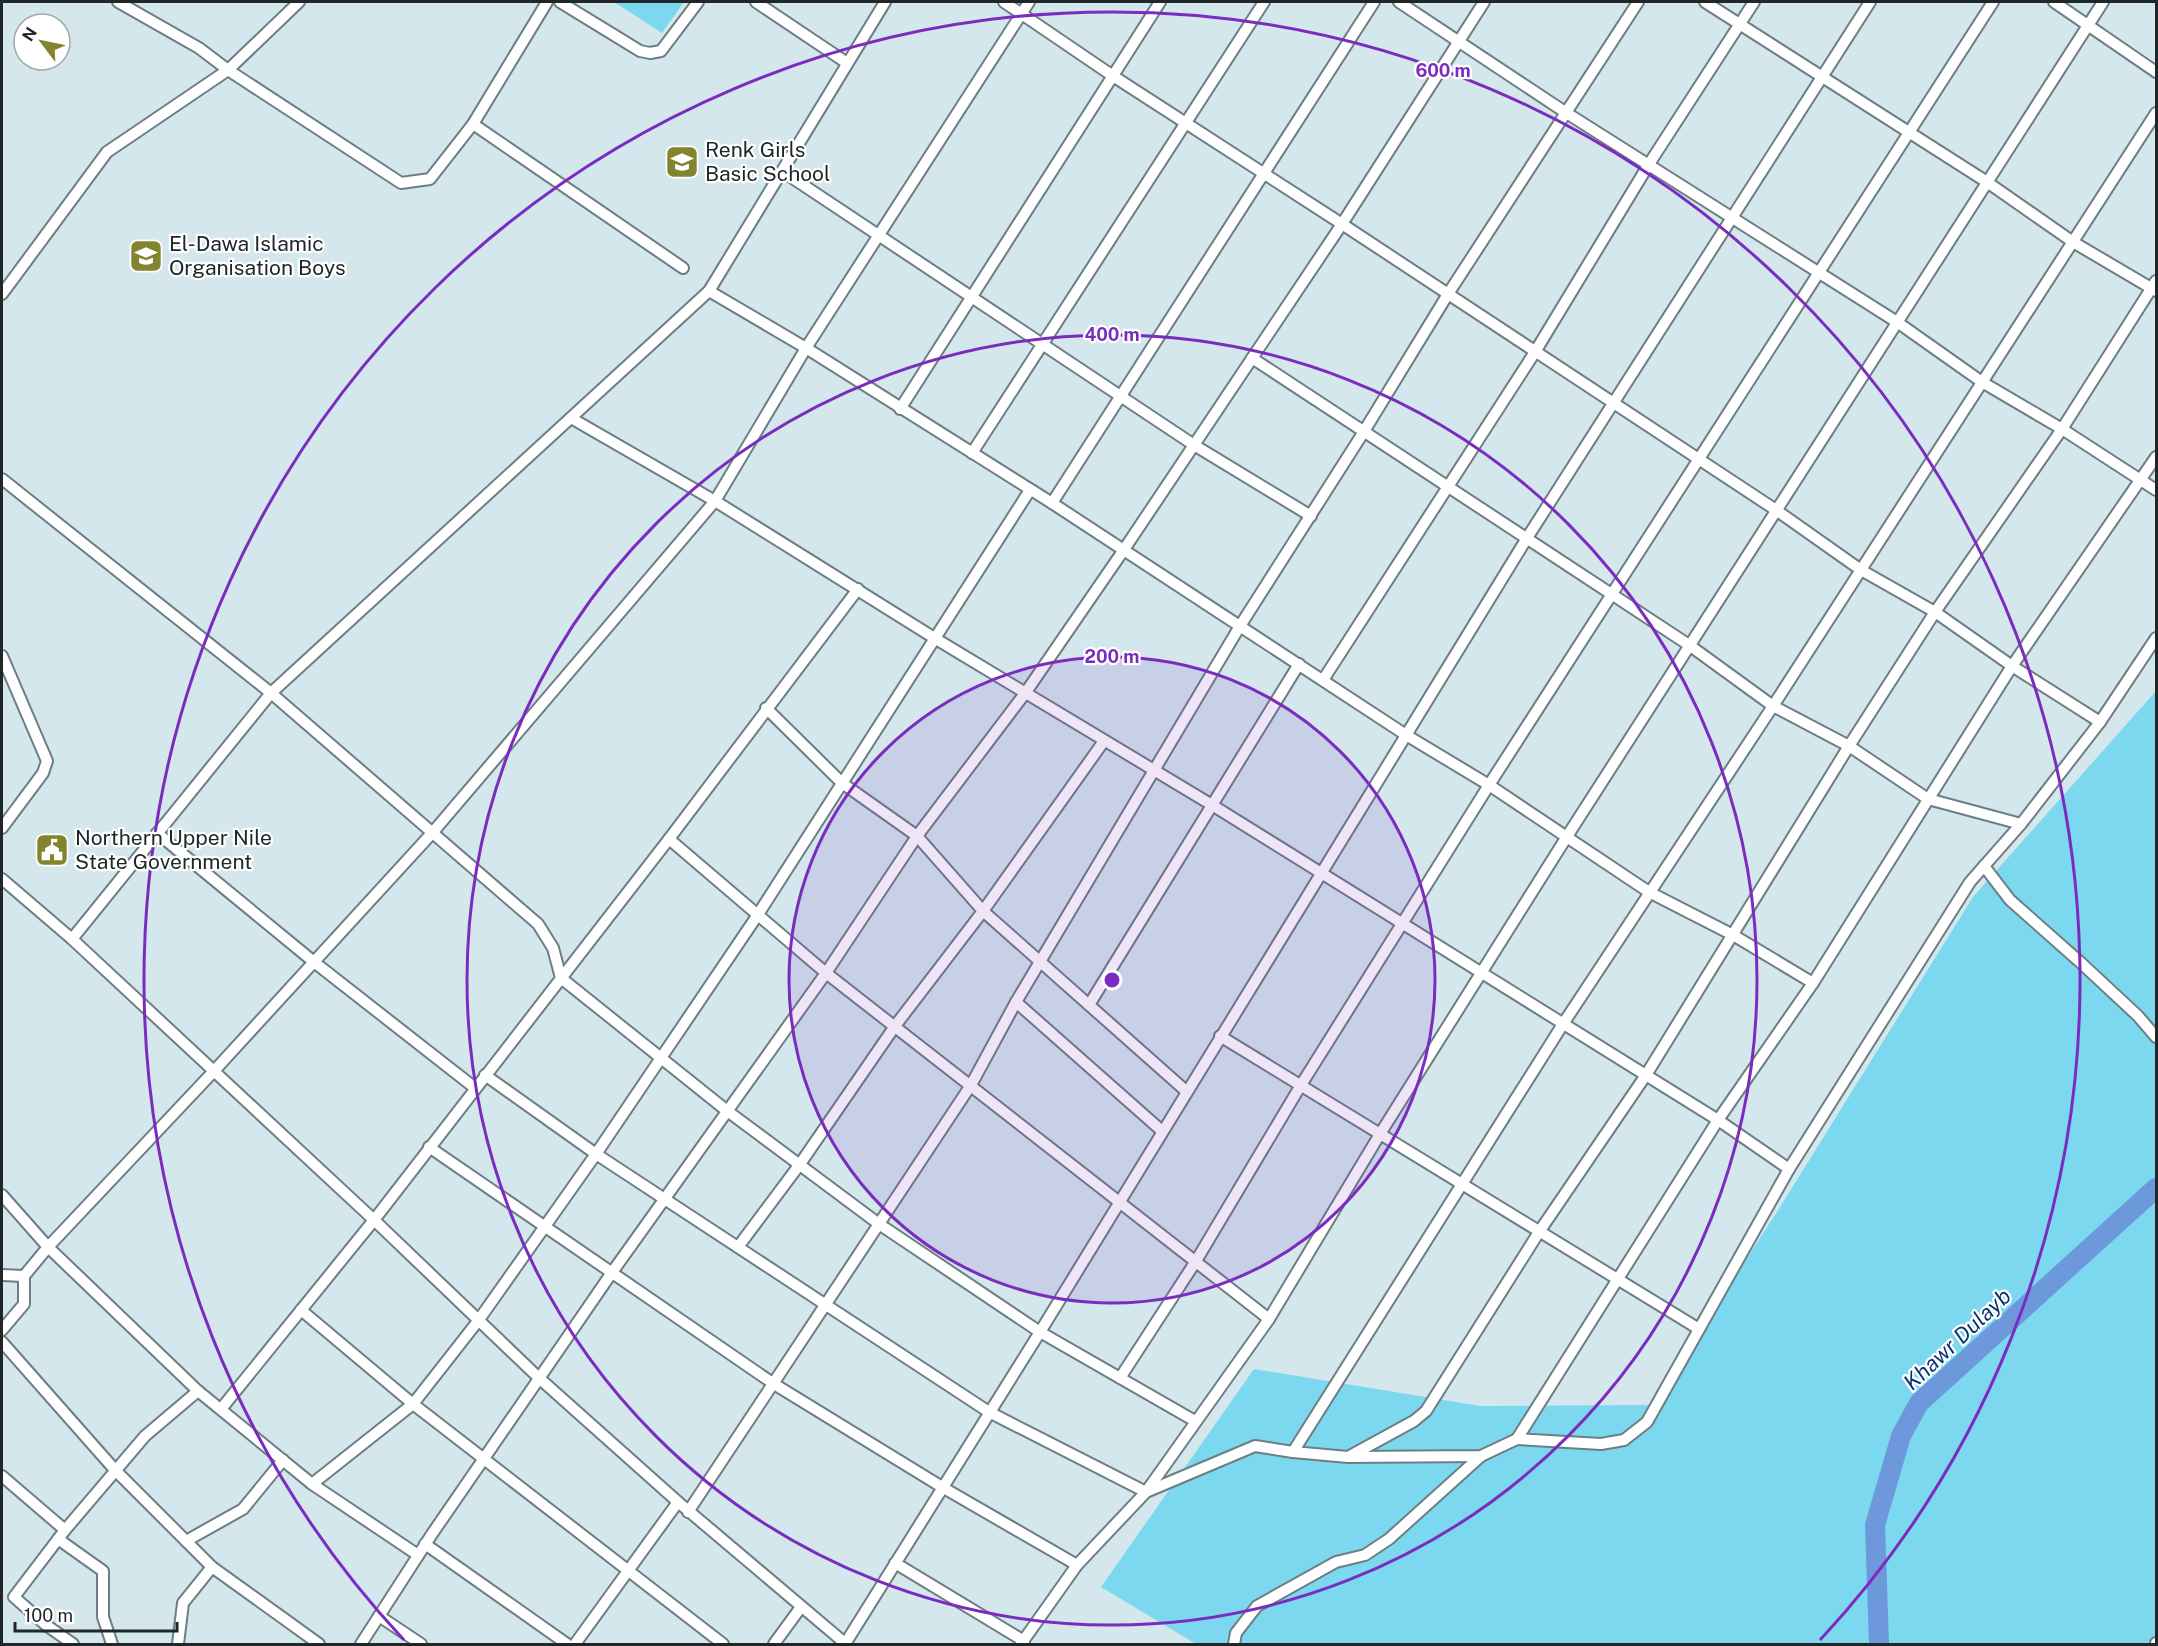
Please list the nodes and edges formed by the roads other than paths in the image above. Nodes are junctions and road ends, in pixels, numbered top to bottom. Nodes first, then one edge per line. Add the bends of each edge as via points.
1 (118, 2) edge
2 (299, 2) edge
3 (547, 2) edge
4 (560, 2) edge
5 (698, 2) edge
6 (756, 2) edge
7 (885, 2) edge
8 (1004, 2) edge
9 (1029, 2) edge
10 (1160, 2) edge
11 (1264, 2) edge
12 (1374, 2) edge
13 (1399, 2) edge
14 (1484, 2) edge
15 (1638, 2) edge
16 (1705, 2) edge
17 (1754, 2) edge
18 (1870, 2) edge
19 (1993, 2) edge
20 (2054, 2) edge
21 (2103, 2) edge
22 (1022, 14) junction
23 (1740, 23) junction
24 (2088, 24) junction
25 (1460, 41) junction
26 (847, 63) junction
27 (228, 70) junction
28 (2157, 72) edge
29 (1113, 76) junction
30 (1822, 76) junction
31 (1565, 112) junction
32 (2157, 113) edge
33 (1185, 123) junction
34 (472, 124) junction
35 (1909, 132) junction
36 (1649, 164) junction
37 (782, 171) junction
38 (1263, 174) junction
39 (1987, 182) junction
40 (1733, 217) junction
41 (1342, 224) junction
42 (879, 234) junction
43 (2073, 242) junction
44 (683, 268) dead end
45 (1819, 272) junction
46 (2155, 287) edge
47 (710, 291) junction
48 (2, 294) edge
49 (1448, 294) junction
50 (972, 297) junction
51 (1897, 322) junction
52 (1043, 343) junction
53 (806, 348) junction
54 (1535, 352) junction
55 (1252, 358) junction
56 (1982, 382) junction
57 (1121, 395) junction
58 (1614, 403) junction
59 (900, 409) junction
60 (571, 418) junction
61 (2062, 429) junction
62 (1363, 433) junction
63 (1194, 445) junction
64 (972, 453) junction
65 (2157, 458) edge
66 (1699, 459) junction
67 (2, 478) edge
68 (2142, 480) junction
69 (1449, 486) junction
70 (1030, 490) junction
71 (2157, 490) edge
72 (715, 501) junction
73 (1052, 503) junction
74 (1776, 510) junction
75 (1311, 516) junction
76 (1527, 538) junction
77 (1123, 551) junction
78 (1861, 570) junction
79 (858, 589) junction
80 (1612, 594) junction
81 (1935, 612) junction
82 (1240, 626) junction
83 (936, 639) junction
84 (2157, 639) edge
85 (1689, 645) junction
86 (2, 656) edge
87 (1299, 664) junction
88 (2012, 666) junction
89 (1323, 680) junction
90 (1026, 692) junction
91 (271, 693) junction
92 (1773, 706) junction
93 (766, 708) junction
94 (2100, 722) junction
95 (1406, 735) junction
96 (1104, 741) junction
97 (1849, 746) junction
98 (1155, 772) junction
99 (842, 783) junction
100 (1489, 785) junction
101 (1928, 799) junction
102 (1212, 805) junction
103 (2021, 824) junction
104 (2, 828) edge
105 (434, 832) junction
106 (157, 833) junction
107 (917, 836) junction
108 (1566, 838) junction
109 (669, 839) junction
110 (1984, 866) junction
111 (1321, 872) junction
112 (2, 879) edge
113 (1649, 892) junction
114 (983, 911) junction
115 (757, 916) junction
116 (1402, 923) junction
117 (1733, 935) junction
118 (72, 939) junction
119 (314, 962) junction
120 (1041, 963) junction
121 (1481, 972) junction
122 (826, 973) junction
123 (561, 978) junction
124 (1813, 983) junction
125 (1016, 1002) junction
126 (1089, 1005) junction
127 (1563, 1024) junction
128 (895, 1026) junction
129 (1220, 1036) junction
130 (2157, 1037) edge
131 (660, 1059) junction
132 (214, 1071) junction
133 (485, 1075) junction
134 (1646, 1075) junction
135 (970, 1085) junction
136 (1301, 1085) junction
137 (475, 1088) junction
138 (1186, 1092) junction
139 (726, 1110) junction
140 (1718, 1120) junction
141 (1162, 1131) junction
142 (1380, 1134) junction
143 (429, 1147) junction
144 (596, 1154) junction
145 (800, 1164) junction
146 (1790, 1168) junction
147 (1462, 1183) junction
148 (2, 1195) edge
149 (664, 1199) junction
150 (1120, 1202) junction
151 (374, 1220) junction
152 (879, 1224) junction
153 (545, 1227) junction
154 (1539, 1232) junction
155 (48, 1247) junction
156 (738, 1248) junction
157 (1196, 1261) junction
158 (612, 1271) junction
159 (2, 1275) edge
160 (24, 1276) junction
161 (1619, 1278) junction
162 (826, 1305) junction
163 (301, 1310) junction
164 (1269, 1319) junction
165 (478, 1321) junction
166 (1699, 1329) junction
167 (2, 1330) edge
168 (1040, 1332) junction
169 (2, 1341) edge
170 (539, 1378) junction
171 (1120, 1378) junction
172 (774, 1384) junction
173 (198, 1391) junction
174 (413, 1404) junction
175 (220, 1408) junction
176 (989, 1412) junction
177 (1196, 1422) junction
178 (1517, 1439) junction
179 (1293, 1452) junction
180 (1481, 1456) junction
181 (1348, 1457) junction
182 (483, 1459) junction
183 (283, 1460) junction
184 (116, 1470) junction
185 (2, 1476) edge
186 (312, 1484) junction
187 (942, 1487) junction
188 (1146, 1492) junction
189 (678, 1502) junction
190 (688, 1512) junction
191 (62, 1534) junction
192 (186, 1541) junction
193 (425, 1544) junction
194 (418, 1555) junction
195 (895, 1563) junction
196 (1077, 1565) junction
197 (212, 1567) junction
198 (627, 1572) junction
199 (801, 1607) junction
200 (379, 1616) junction
201 (1023, 1642) edge
202 (73, 1644) edge
203 (112, 1644) edge
204 (178, 1644) edge
205 (319, 1644) edge
206 (361, 1644) edge
207 (421, 1644) edge
208 (567, 1644) edge
209 (575, 1644) edge
210 (723, 1644) edge
211 (774, 1644) edge
212 (845, 1644) edge
213 (1234, 1644) edge

1 - 27 street via 199,48
2 - 27 street
3 - 34 street
4 - 5 street via 640,51 650,53 661,51
6 - 26 street
7 - 26 street
8 - 22 street
9 - 22 street
10 - 29 street
11 - 33 street
12 - 38 street
13 - 25 street
14 - 25 street
15 - 31 street
16 - 23 street
17 - 23 street
18 - 30 street
19 - 35 street
20 - 24 street
21 - 24 street
22 - 29 street
22 - 42 street
23 - 30 street
23 - 36 street
24 - 28 street
24 - 39 street
25 - 31 street
25 - 41 street
26 - 37 street
27 - 34 street via 401,183 430,179
27 - 48 street via 107,152
29 - 33 street
29 - 50 street
30 - 35 street
30 - 40 street
31 - 36 street
31 - 49 street
32 - 43 street
33 - 38 street
33 - 52 street
34 - 44 street
35 - 39 street
35 - 45 street
36 - 40 street
36 - 54 street
37 - 42 street
37 - 47 street
38 - 41 street
38 - 57 street
39 - 43 street
39 - 51 street
40 - 45 street
40 - 58 street
41 - 49 street
41 - 55 street
42 - 50 street
42 - 53 street
43 - 46 street
43 - 56 street
45 - 51 street
45 - 66 street
46 - 61 street
47 - 53 street
47 - 60 street
49 - 54 street
49 - 62 street
50 - 52 street
50 - 59 street
51 - 56 street
51 - 74 street
52 - 57 street
52 - 64 street
53 - 59 street
53 - 72 street
54 - 58 street
54 - 69 street
55 - 62 street
55 - 63 street
56 - 61 street
56 - 78 street
57 - 63 street
57 - 73 street
58 - 66 street
58 - 76 street
59 - 64 street
60 - 72 street
60 - 91 street
61 - 68 street
61 - 81 street
62 - 69 street
62 - 75 street
63 - 75 street
63 - 77 street
64 - 70 street
65 - 68 street
66 - 74 street
66 - 80 street
67 - 91 street
68 - 71 street
68 - 88 street
69 - 76 street
69 - 89 street
70 - 73 street
70 - 83 street
72 - 79 street
72 - 105 street
73 - 77 street
74 - 78 street
74 - 85 street
75 - 82 street
76 - 80 street
76 - 95 street
77 - 82 street
77 - 90 street
78 - 81 street
78 - 92 street
79 - 83 street
79 - 93 street
80 - 85 street
80 - 100 street
81 - 88 street
81 - 97 street
82 - 87 street
82 - 98 street
83 - 90 street
83 - 99 street
84 - 94 street
85 - 92 street
85 - 108 street
86 - 104 street via 47,761 43,773
87 - 89 street
87 - 102 street
88 - 94 street
88 - 101 street
89 - 95 street
90 - 96 street
90 - 107 street
91 - 105 street
91 - 106 street
92 - 97 street
92 - 113 street
93 - 99 street
93 - 109 street
94 - 103 street
95 - 100 street
95 - 111 street
96 - 98 street
96 - 114 street
97 - 101 street
97 - 117 street
98 - 102 street
98 - 120 street
99 - 107 street
99 - 115 street
100 - 108 street
100 - 116 street
101 - 103 street
101 - 124 street
102 - 111 street
102 - 126 street
103 - 110 street
105 - 119 street
105 - 123 street via 538,924 553,948
106 - 118 street
106 - 119 street
107 - 114 street
107 - 122 street
108 - 113 street
108 - 121 street
109 - 115 street
109 - 123 street
110 - 130 street via 2010,900
110 - 146 street via 1970,882
111 - 116 street
111 - 129 street
112 - 118 street
113 - 117 street
113 - 127 street
114 - 120 street
114 - 128 street
115 - 122 street
115 - 131 street
116 - 121 street
116 - 136 street
117 - 124 street
117 - 134 street
118 - 132 street
119 - 132 street
119 - 137 street
120 - 125 street
120 - 126 street
121 - 127 street
121 - 142 street
122 - 128 street
122 - 139 street
123 - 131 street
123 - 133 street
124 - 140 street
125 - 135 street
125 - 141 street
126 - 138 street
127 - 134 street
127 - 147 street
128 - 135 street
128 - 145 street
129 - 136 street
129 - 138 street
131 - 139 street
131 - 144 street
132 - 151 street
132 - 155 street
133 - 137 street
133 - 144 street
134 - 140 street
134 - 154 street
135 - 150 street
135 - 152 street
136 - 142 street
136 - 157 street
137 - 143 street
138 - 141 street
139 - 145 street
139 - 149 street
140 - 146 street
140 - 161 street
141 - 150 street
142 - 147 street
142 - 164 street
143 - 151 street
143 - 153 street
144 - 149 street
144 - 153 street
145 - 152 street
145 - 156 street
146 - 166 street
147 - 154 street
147 - 179 street
148 - 155 street
149 - 156 street
149 - 158 street
150 - 157 street
150 - 168 street
151 - 163 street
151 - 165 street
152 - 162 street
152 - 168 street
153 - 158 street
153 - 165 street
154 - 161 street
154 - 181 street via 1426,1411
155 - 160 street
155 - 173 street
156 - 162 street
157 - 164 street
157 - 171 street
158 - 170 street
158 - 172 street
159 - 160 street
160 - 167 street via 24,1304
161 - 166 street
161 - 178 street
162 - 172 street
162 - 176 street
163 - 174 street
163 - 175 street
164 - 177 street
165 - 170 street
165 - 174 street
166 - 178 street via 1647,1422 1624,1440 1601,1444
168 - 171 street
168 - 176 street
169 - 184 street
170 - 182 street
170 - 189 street
171 - 177 street
172 - 187 street
172 - 190 street
173 - 175 street
173 - 184 street via 145,1436
174 - 182 street
174 - 186 street
175 - 183 street
176 - 187 street
176 - 188 street
177 - 188 street
178 - 180 street
179 - 181 street
179 - 188 street via 1255,1446
180 - 181 street
180 - 213 street via 1389,1539 1365,1555 1336,1562 1257,1606 1236,1633
182 - 193 street
182 - 198 street
183 - 186 street
183 - 192 street via 243,1509
184 - 191 street
184 - 192 street
185 - 191 street
186 - 194 street
187 - 195 street
187 - 196 street
188 - 196 street
189 - 190 street
189 - 198 street
190 - 199 street
191 - 202 street via 14,1597
191 - 203 street via 103,1571 103,1617
192 - 197 street
193 - 194 street
193 - 208 street
194 - 200 street
195 - 201 street
195 - 212 street
196 - 201 street
197 - 204 street via 183,1603
197 - 205 street
198 - 209 street
198 - 210 street
199 - 211 street
199 - 212 street
200 - 206 street
200 - 207 street

